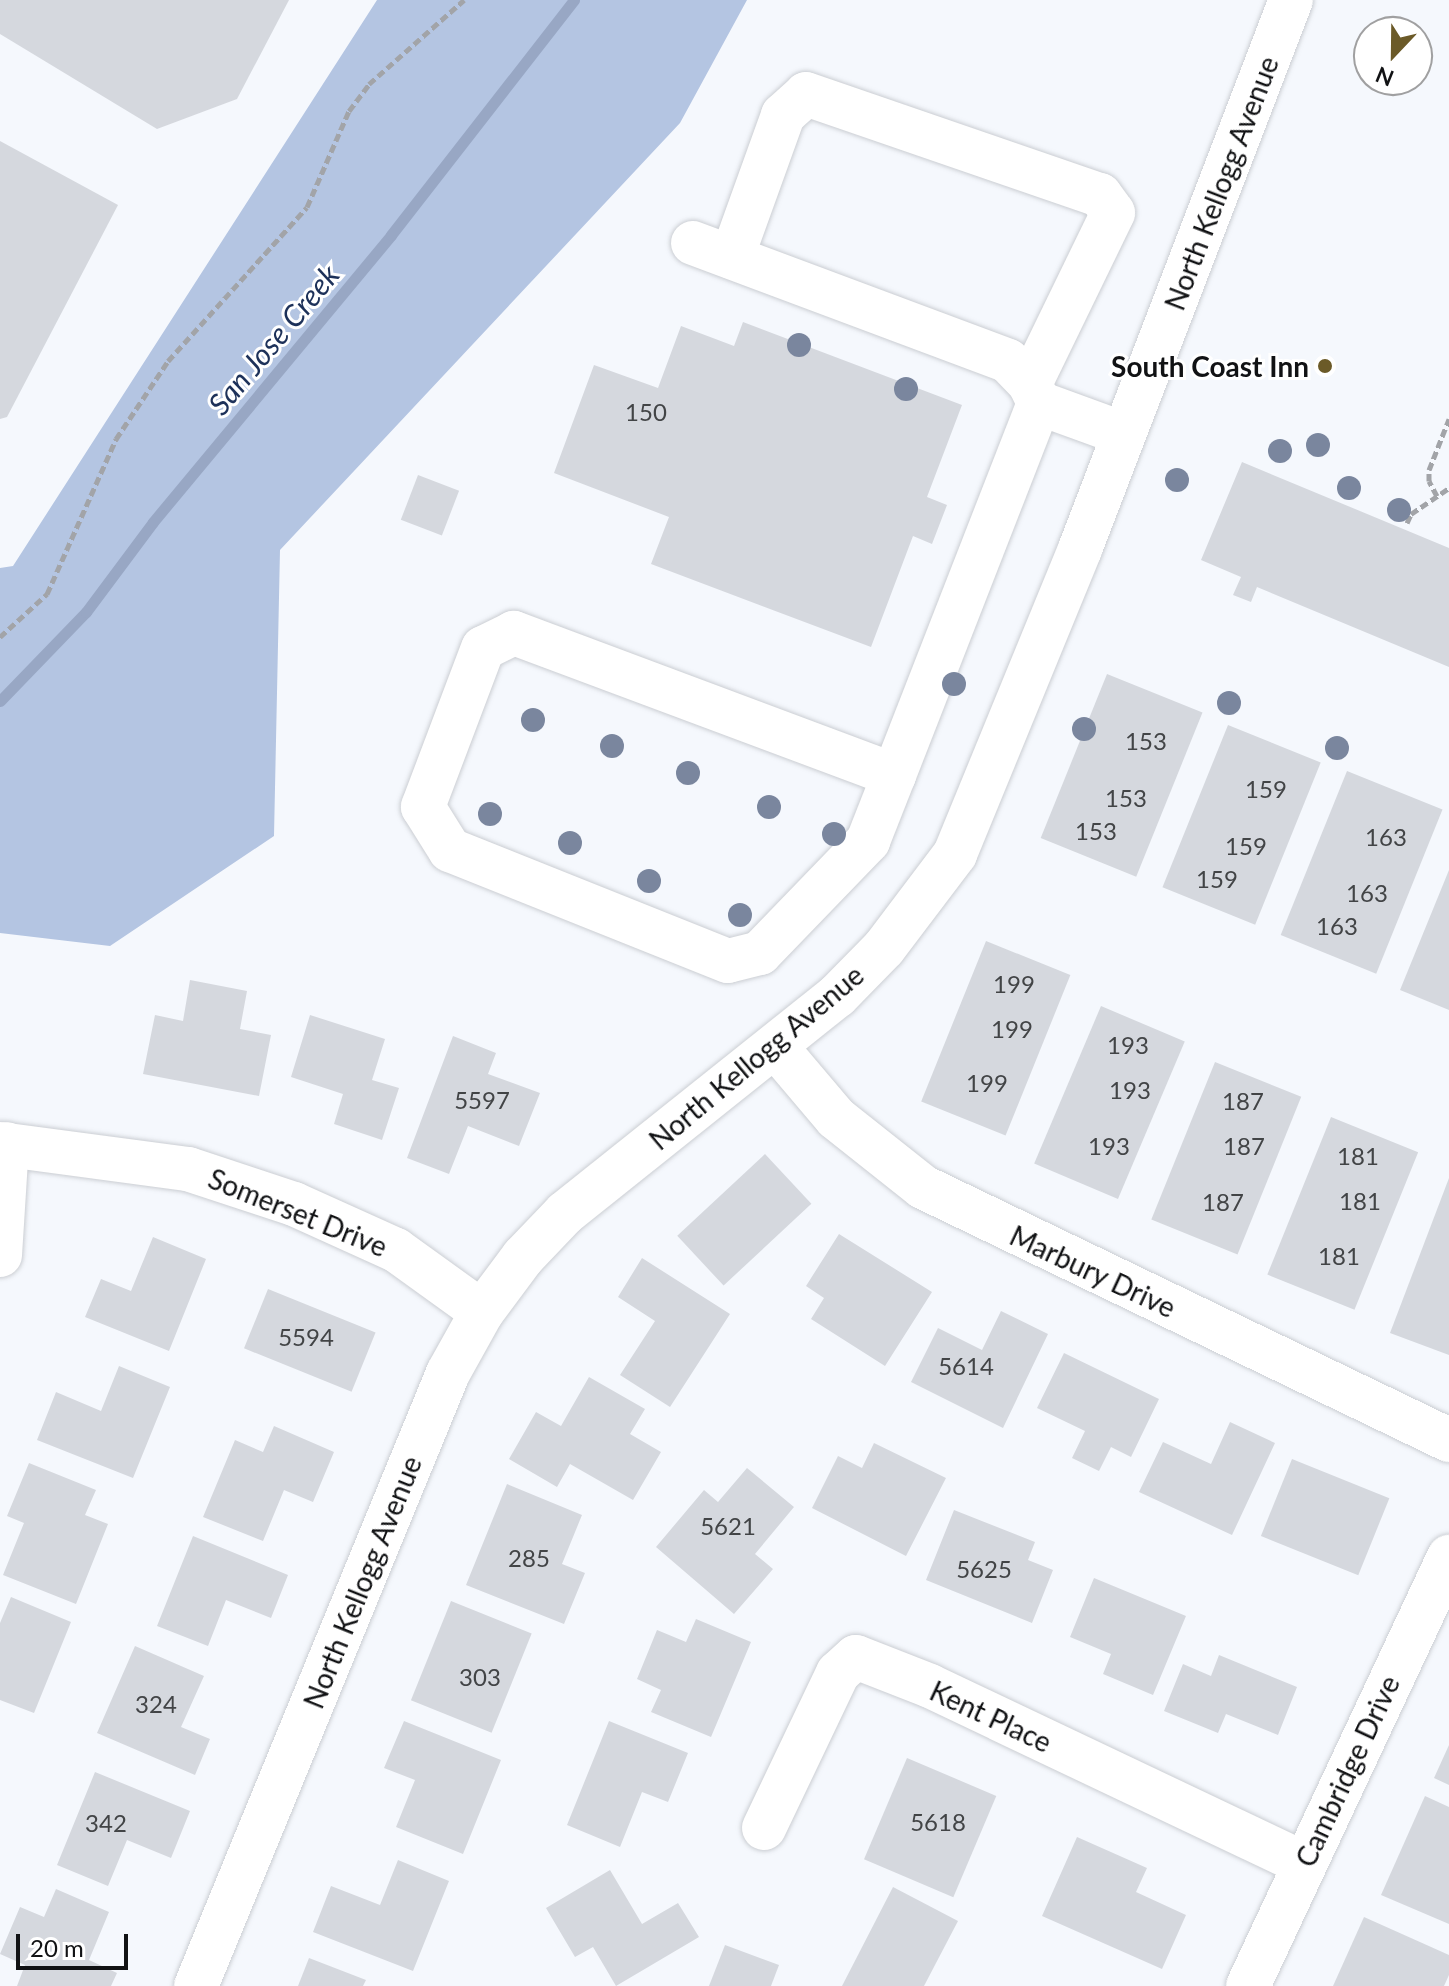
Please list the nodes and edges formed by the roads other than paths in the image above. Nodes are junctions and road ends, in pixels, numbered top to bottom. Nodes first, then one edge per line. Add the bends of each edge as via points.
1 (1291, 0) edge
2 (1035, 394) junction
3 (1124, 434) junction
4 (894, 775) junction
5 (775, 1046) junction
6 (4, 1144) edge
7 (0, 1255) edge
8 (482, 1312) junction
9 (1449, 1440) edge
10 (1449, 1557) edge
11 (764, 1828) dead end
12 (1303, 1863) junction
13 (196, 1986) edge
14 (1248, 1986) edge

1 - 3 street, North Kellogg Avenue
2 - 2 street via 1008,361 712,250 783,115 806,94 1100,195 1113,213
2 - 3 street
2 - 4 street
3 - 5 street, North Kellogg Avenue via 955,854 884,948 837,996
4 - 4 street via 868,841 760,953 728,961 450,850 423,807 483,648 514,633
5 - 8 street, North Kellogg Avenue via 565,1213
5 - 9 street, Marbury Drive via 836,1118 923,1187
6 - 7 street
6 - 8 street, Somerset Drive via 188,1169 294,1204 396,1250
8 - 13 street, North Kellogg Avenue via 448,1373
10 - 12 street, Cambridge Drive
11 - 12 street, Kent Place via 838,1673 856,1657 930,1686
12 - 14 street, Cambridge Drive

